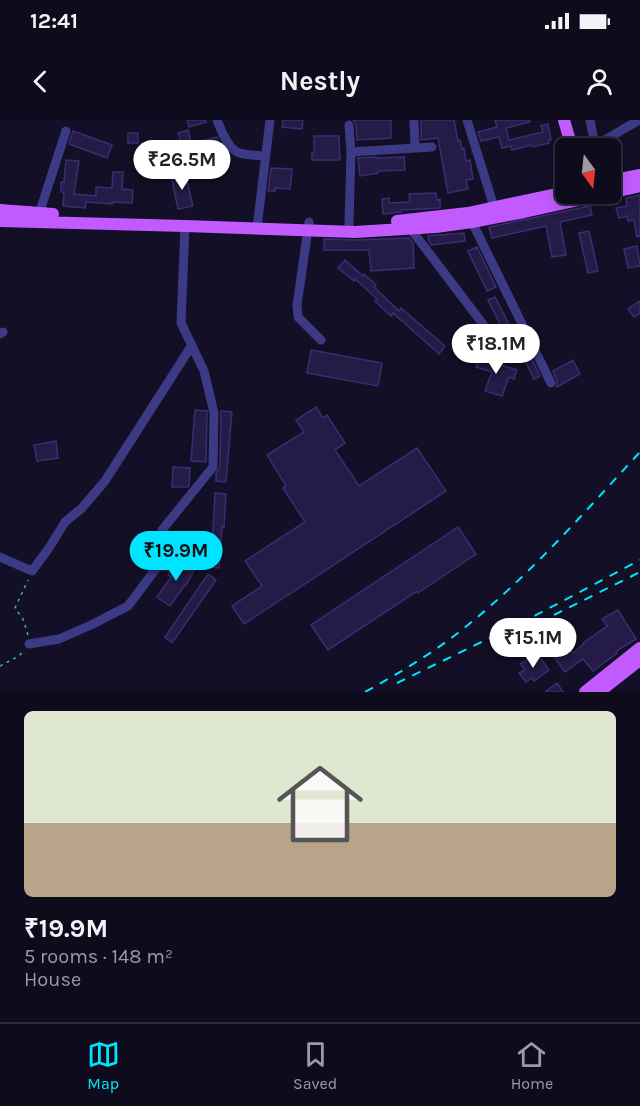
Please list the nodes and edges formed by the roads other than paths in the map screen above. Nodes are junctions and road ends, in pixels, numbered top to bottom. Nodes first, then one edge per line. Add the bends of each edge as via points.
1 (217, 120) edge
2 (270, 120) edge
3 (414, 120) edge
4 (467, 120) edge
5 (564, 120) edge
6 (590, 120) edge
7 (639, 120) edge
8 (349, 125) dead end
9 (66, 131) dead end
10 (569, 138) edge
11 (592, 138) edge
12 (608, 138) edge
13 (432, 147) dead end
14 (415, 148) junction
15 (351, 152) junction
16 (266, 156) junction
17 (640, 175) edge
18 (621, 179) edge
19 (640, 186) edge
20 (621, 190) edge
21 (555, 194) edge
22 (555, 203) edge
23 (494, 207) junction
24 (0, 210) edge
25 (37, 218) junction
26 (0, 221) edge
27 (472, 222) junction
28 (258, 224) junction
29 (349, 224) junction
30 (185, 226) junction
31 (308, 226) junction
32 (410, 228) junction
33 (321, 340) dead end
34 (498, 344) dead end
35 (192, 345) junction
36 (551, 383) dead end
37 (0, 557) edge
38 (29, 644) road end
39 (640, 648) edge
40 (640, 660) edge
41 (593, 691) edge

1 - 16 street via 237,152
2 - 16 street
3 - 14 street
4 - 23 street
5 - 10 main road
6 - 11 street
7 - 12 street
8 - 15 street
9 - 25 street
13 - 14 street
14 - 15 street
15 - 29 street
16 - 28 street
17 - 18 main road
19 - 20 main road
21 - 23 main road
22 - 27 main road
23 - 29 main road via 414,220
24 - 25 main road
25 - 26 main road
25 - 28 main road
25 - 30 main road
27 - 32 main road
27 - 36 street
28 - 30 main road
28 - 31 main road
29 - 31 main road
30 - 35 street via 181,323
31 - 32 main road via 355,232
31 - 33 street via 298,317
32 - 34 street
35 - 37 street via 105,481 65,522 32,571
35 - 38 street via 204,371 214,413 213,467 162,530 158,566 128,606 59,639
39 - 41 main road
40 - 41 main road

